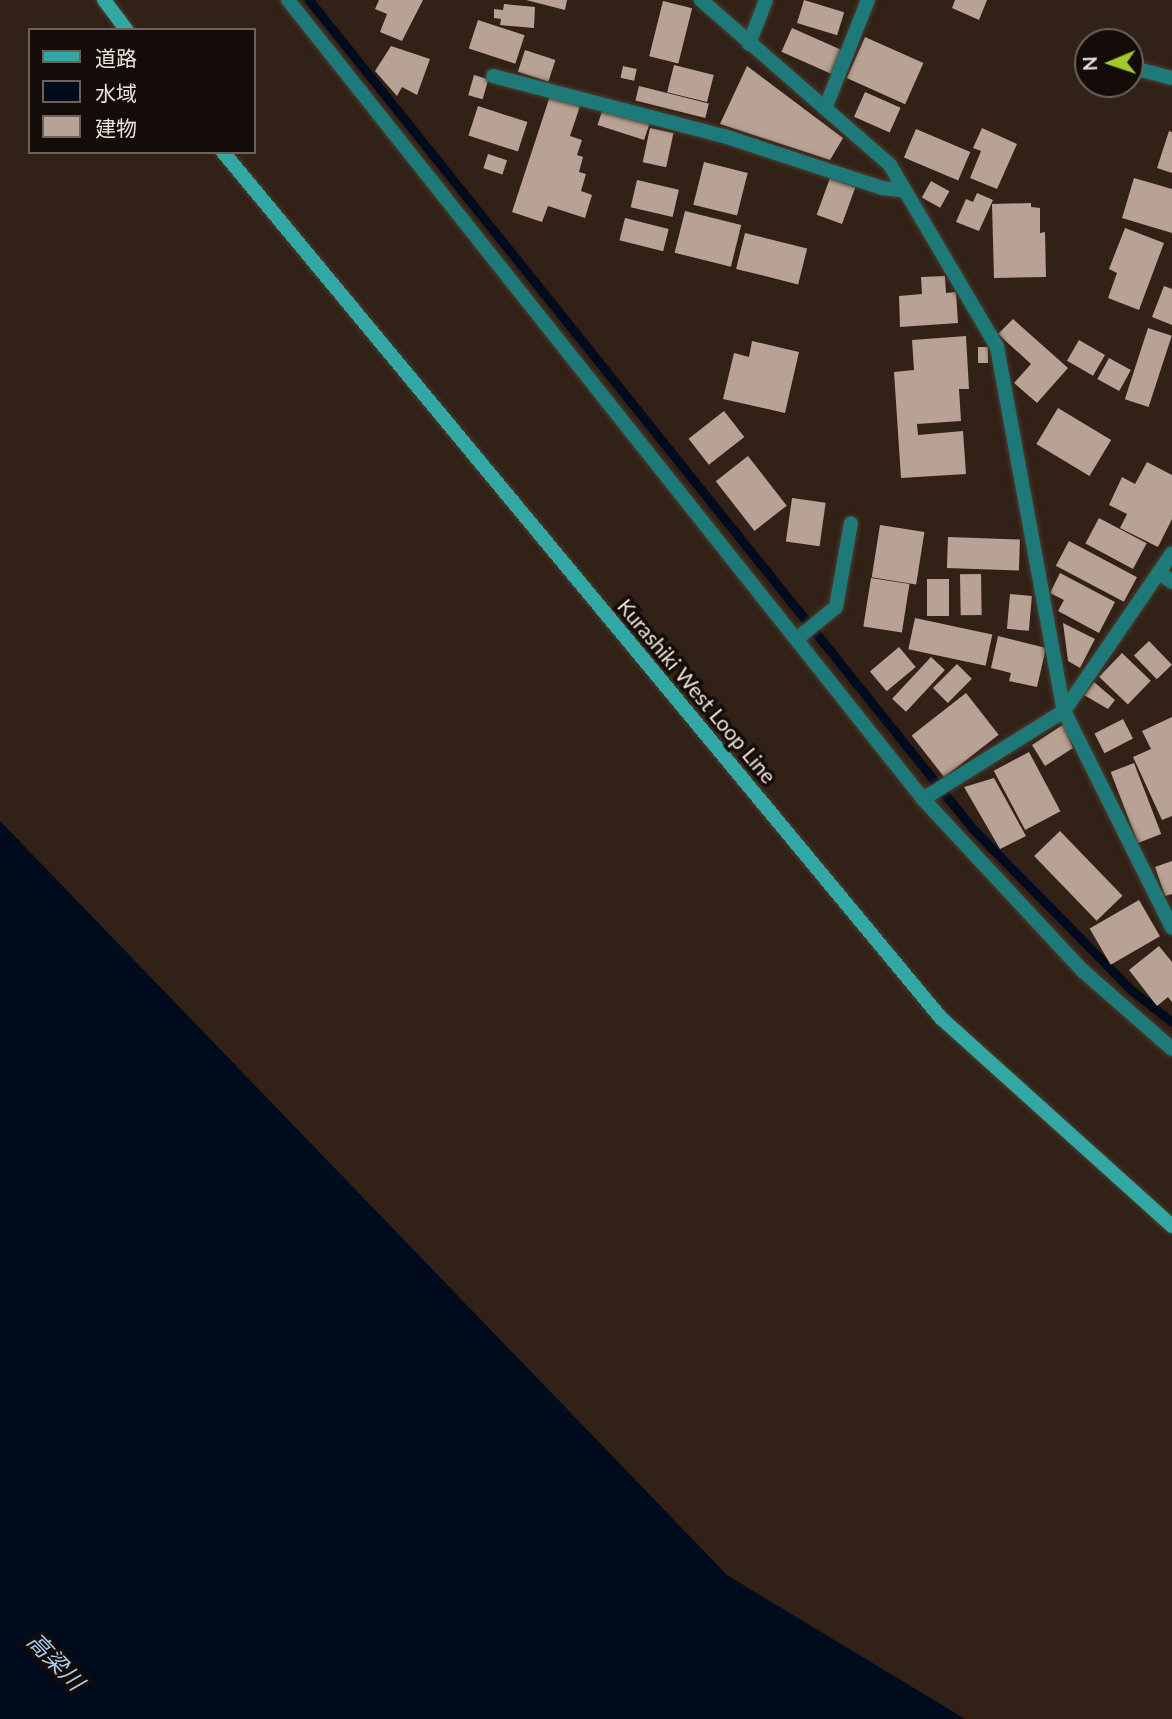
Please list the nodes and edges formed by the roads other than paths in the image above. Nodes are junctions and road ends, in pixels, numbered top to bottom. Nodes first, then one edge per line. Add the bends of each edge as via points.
1 (104, 0) edge
2 (288, 0) edge
3 (701, 0) edge
4 (766, 0) edge
5 (868, 0) edge
6 (125, 28) edge
7 (749, 44) junction
8 (1144, 71) edge
9 (493, 76) dead end
10 (1172, 78) edge
11 (825, 109) junction
12 (225, 154) edge
13 (905, 191) junction
14 (851, 523) dead end
15 (1172, 553) edge
16 (1159, 572) junction
17 (1172, 582) edge
18 (806, 631) junction
19 (1064, 711) junction
20 (927, 795) junction
21 (1172, 928) edge
22 (1172, 1049) edge
23 (1172, 1226) edge

1 - 6 main road
2 - 18 street
3 - 7 street
4 - 7 street
5 - 11 street
7 - 11 street
8 - 10 street
9 - 13 street via 724,136 882,188
11 - 13 street via 890,165
12 - 23 main road, Kurashiki West Loop Line via 941,1018
13 - 19 street via 998,348
14 - 18 street via 836,607
15 - 16 street
16 - 17 street
16 - 19 street
18 - 20 street
19 - 20 street
19 - 21 street
20 - 22 street via 1083,971

